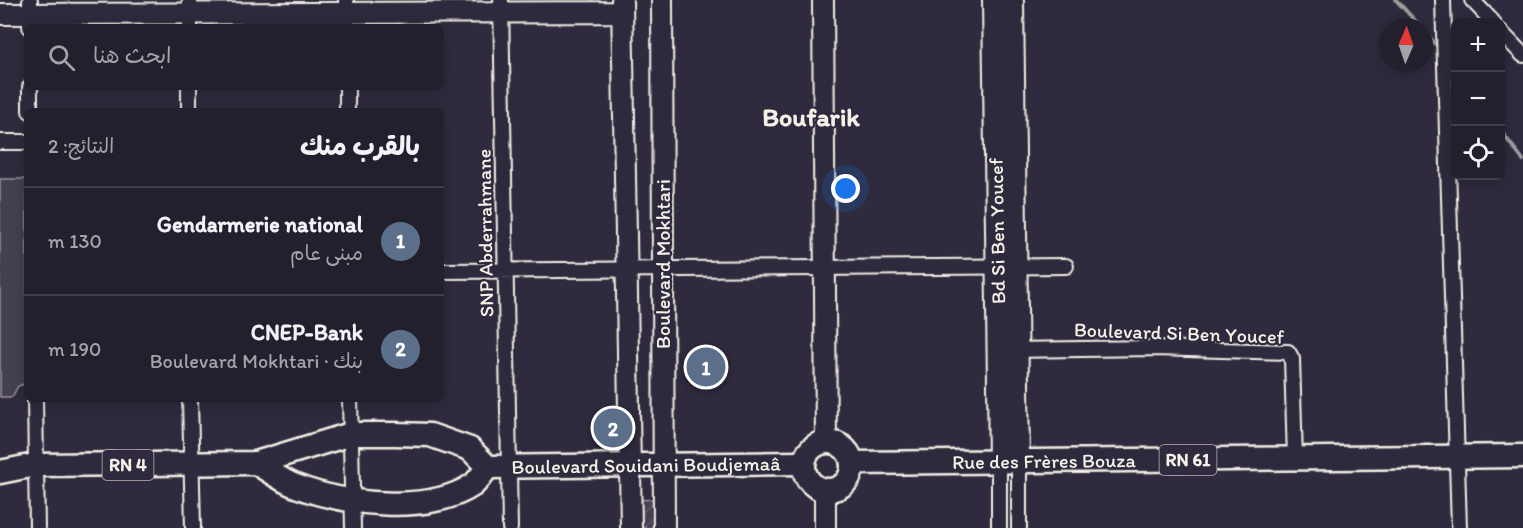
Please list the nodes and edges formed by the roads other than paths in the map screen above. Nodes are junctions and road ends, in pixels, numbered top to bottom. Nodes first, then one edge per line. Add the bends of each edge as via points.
1 (662, 0) edge
2 (823, 0) edge
3 (993, 0) edge
4 (1013, 0) edge
5 (1443, 0) edge
6 (1472, 0) edge
7 (501, 6) edge
8 (622, 6) edge
9 (346, 13) edge
10 (0, 14) edge
11 (30, 14) edge
12 (190, 14) edge
13 (1489, 18) edge
14 (1505, 36) edge
15 (1523, 54) edge
16 (1005, 76) junction
17 (30, 90) edge
18 (189, 90) edge
19 (347, 90) edge
20 (30, 108) edge
21 (189, 108) edge
22 (347, 108) edge
23 (0, 142) edge
24 (24, 142) edge
25 (1007, 266) junction
26 (1066, 266) dead end
27 (826, 268) junction
28 (444, 271) edge
29 (505, 271) junction
30 (627, 271) junction
31 (663, 271) junction
32 (1007, 350) junction
33 (35, 402) edge
34 (190, 402) edge
35 (350, 402) edge
36 (351, 434) junction
37 (826, 442) junction
38 (1523, 456) edge
39 (1457, 457) junction
40 (1295, 459) junction
41 (1009, 461) junction
42 (256, 463) junction
43 (804, 463) junction
44 (852, 463) junction
45 (630, 464) junction
46 (664, 464) junction
47 (35, 465) junction
48 (191, 465) junction
49 (498, 466) junction
50 (0, 472) edge
51 (825, 489) junction
52 (353, 501) junction
53 (36, 528) edge
54 (193, 528) edge
55 (353, 528) edge
56 (510, 528) edge
57 (631, 528) edge
58 (664, 528) edge
59 (825, 528) edge
60 (999, 528) edge
61 (1019, 528) edge
62 (1459, 528) edge

1 - 31 street, Boulevard Mokhtari
2 - 27 street
3 - 16 street, Bd Si Ben Youcef
4 - 16 street, Bd Si Ben Youcef
5 - 39 street
6 - 13 street
7 - 8 street
7 - 9 street
7 - 29 street, SNP Abderrahmane
8 - 30 street, Boulevard Mokhtari
9 - 12 street
10 - 11 street
11 - 12 street
14 - 15 street
16 - 25 street, Bd Si Ben Youcef
17 - 20 street
18 - 21 street
19 - 22 street
23 - 24 street
25 - 26 street
25 - 27 street
25 - 32 street, Bd Si Ben Youcef
27 - 31 street
27 - 37 street
28 - 29 street
29 - 30 street
29 - 49 street, SNP Abderrahmane
30 - 31 street
30 - 45 street, Boulevard Mokhtari
31 - 46 street, Boulevard Mokhtari
32 - 40 street, Boulevard Si Ben Youcef via 1154,348 1288,352 1292,359
32 - 41 street, Bd Si Ben Youcef
33 - 47 street
34 - 48 street
35 - 36 street
36 - 42 main road, RN 4
36 - 49 main road, RN 4 via 430,435 471,448
36 - 52 street
37 - 43 main road via 811,449
37 - 44 main road via 846,449
38 - 39 main road, Rue des Frères Bouza / RN 61
39 - 40 main road, Rue des Frères Bouza / RN 61
39 - 62 street
40 - 41 main road, Rue des Frères Bouza / RN 61
41 - 44 main road, Rue des Frères Bouza / RN 61
41 - 60 street
41 - 61 street
42 - 48 main road, RN 4
42 - 52 main road via 294,486
43 - 46 main road, Boulevard Souidani Boudjemaâ
43 - 51 main road via 807,477
44 - 51 main road via 852,471 842,486
45 - 46 main road, Boulevard Souidani Boudjemaâ
45 - 49 main road, Boulevard Souidani Boudjemaâ
45 - 57 street, Boulevard Mokhtari
46 - 58 street, Boulevard Mokhtari
47 - 48 main road, RN 4
47 - 50 main road, RN 4
47 - 53 street
48 - 54 street
49 - 52 main road via 473,485 439,499 399,503
49 - 56 street, SNP Abderrahmane
51 - 59 street
52 - 55 street

